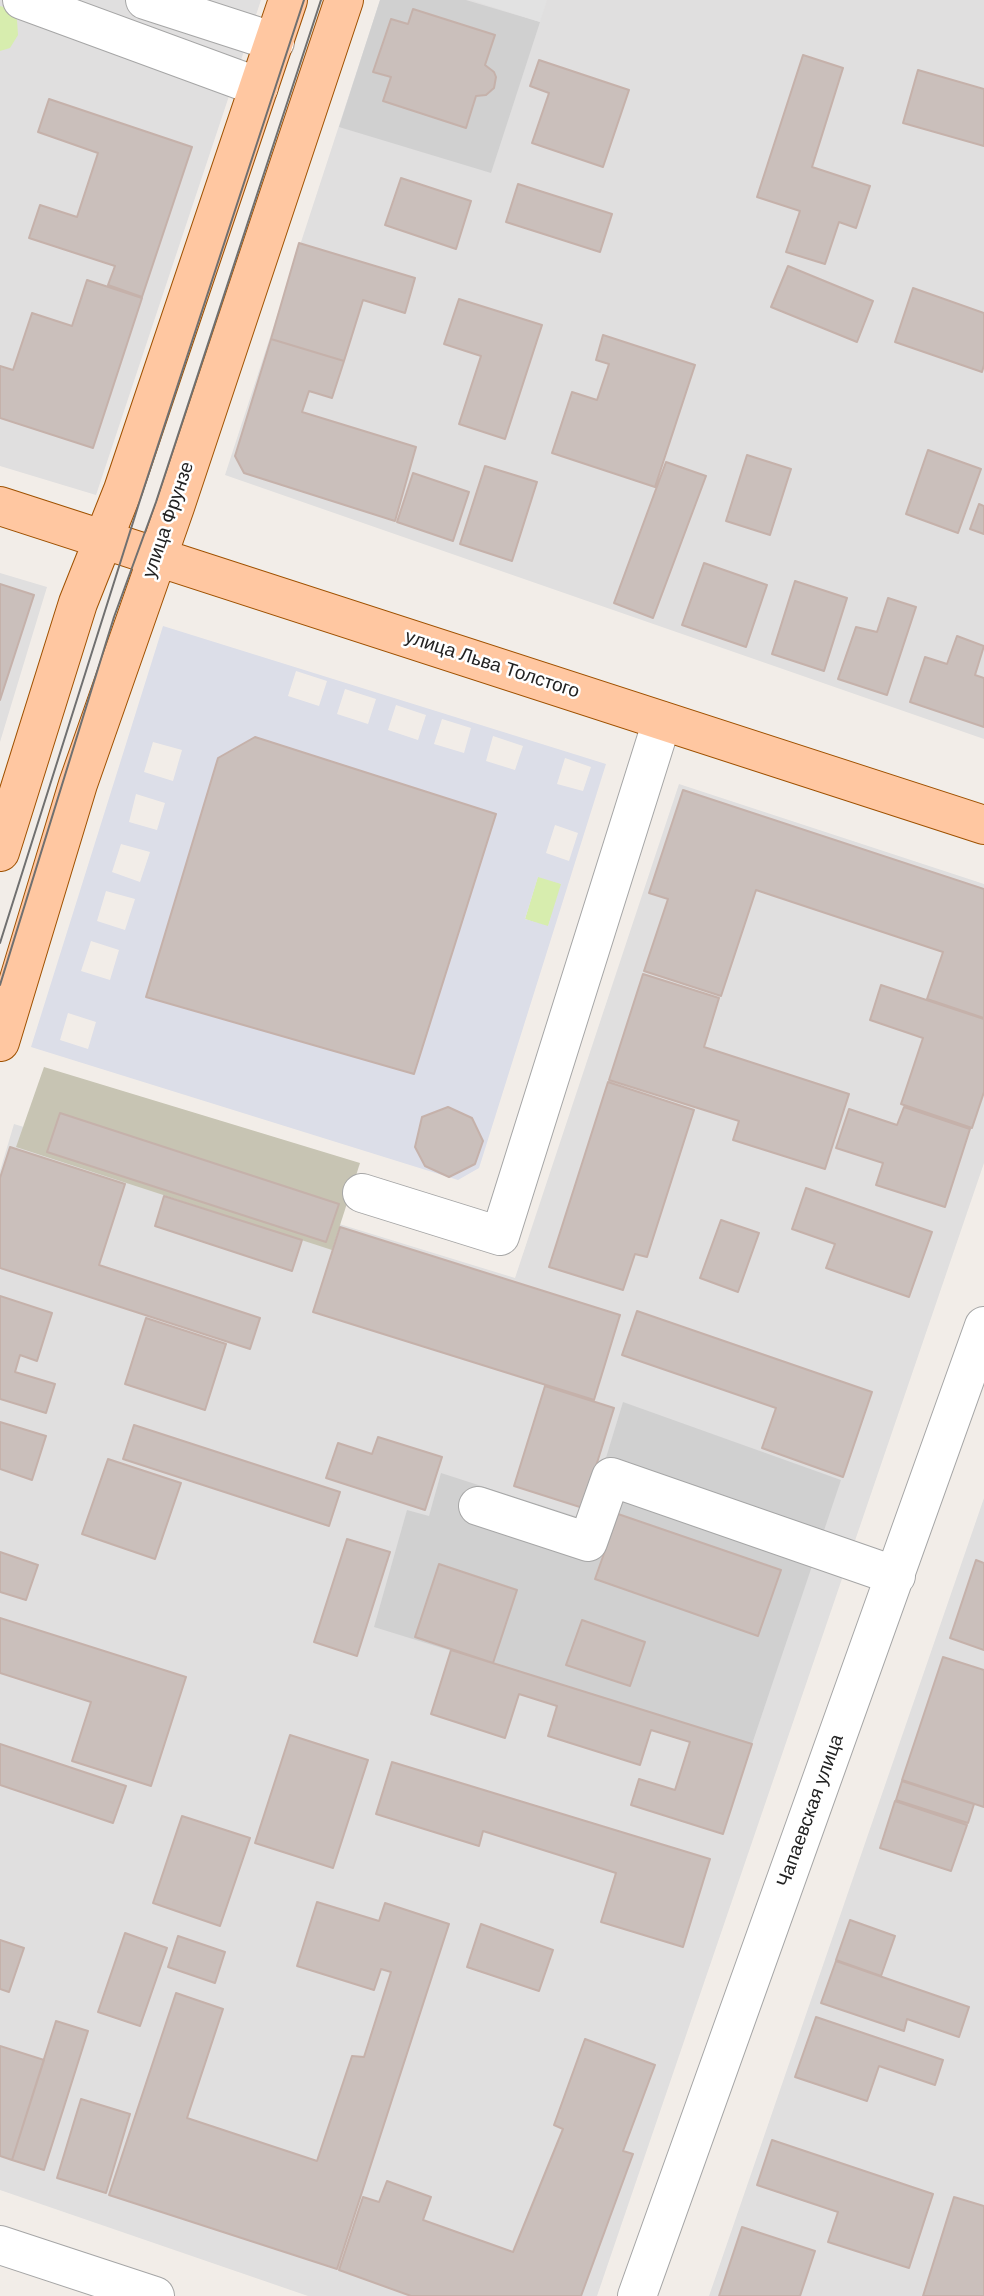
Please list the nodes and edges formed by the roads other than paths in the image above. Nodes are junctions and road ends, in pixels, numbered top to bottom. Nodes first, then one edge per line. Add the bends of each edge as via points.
1 (22, 0) edge
2 (145, 0) edge
3 (288, 0) edge
4 (344, 0) edge
5 (275, 42) junction
6 (259, 87) junction
7 (0, 506) edge
8 (103, 539) junction
9 (156, 556) junction
10 (662, 721) junction
11 (984, 825) edge
12 (0, 852) edge
13 (0, 1042) edge
14 (362, 1193) dead end
15 (984, 1326) edge
16 (478, 1506) dead end
17 (896, 1576) junction
18 (0, 2245) edge
19 (155, 2296) edge
20 (637, 2296) edge

1 - 6 street
2 - 5 street
3 - 5 main road
4 - 9 main road, улица Фрунзе
5 - 6 main road
6 - 8 main road
7 - 8 main road, улица Льва Толстого
8 - 9 main road, улица Льва Толстого
8 - 12 main road via 78,603
9 - 10 main road, улица Льва Толстого
9 - 13 main road, улица Фрунзе via 78,784
10 - 11 main road, улица Льва Толстого
10 - 14 street via 500,1236
15 - 17 street, Чапаевская улица
16 - 17 street via 588,1542 611,1477
17 - 20 street, Чапаевская улица
18 - 19 street

